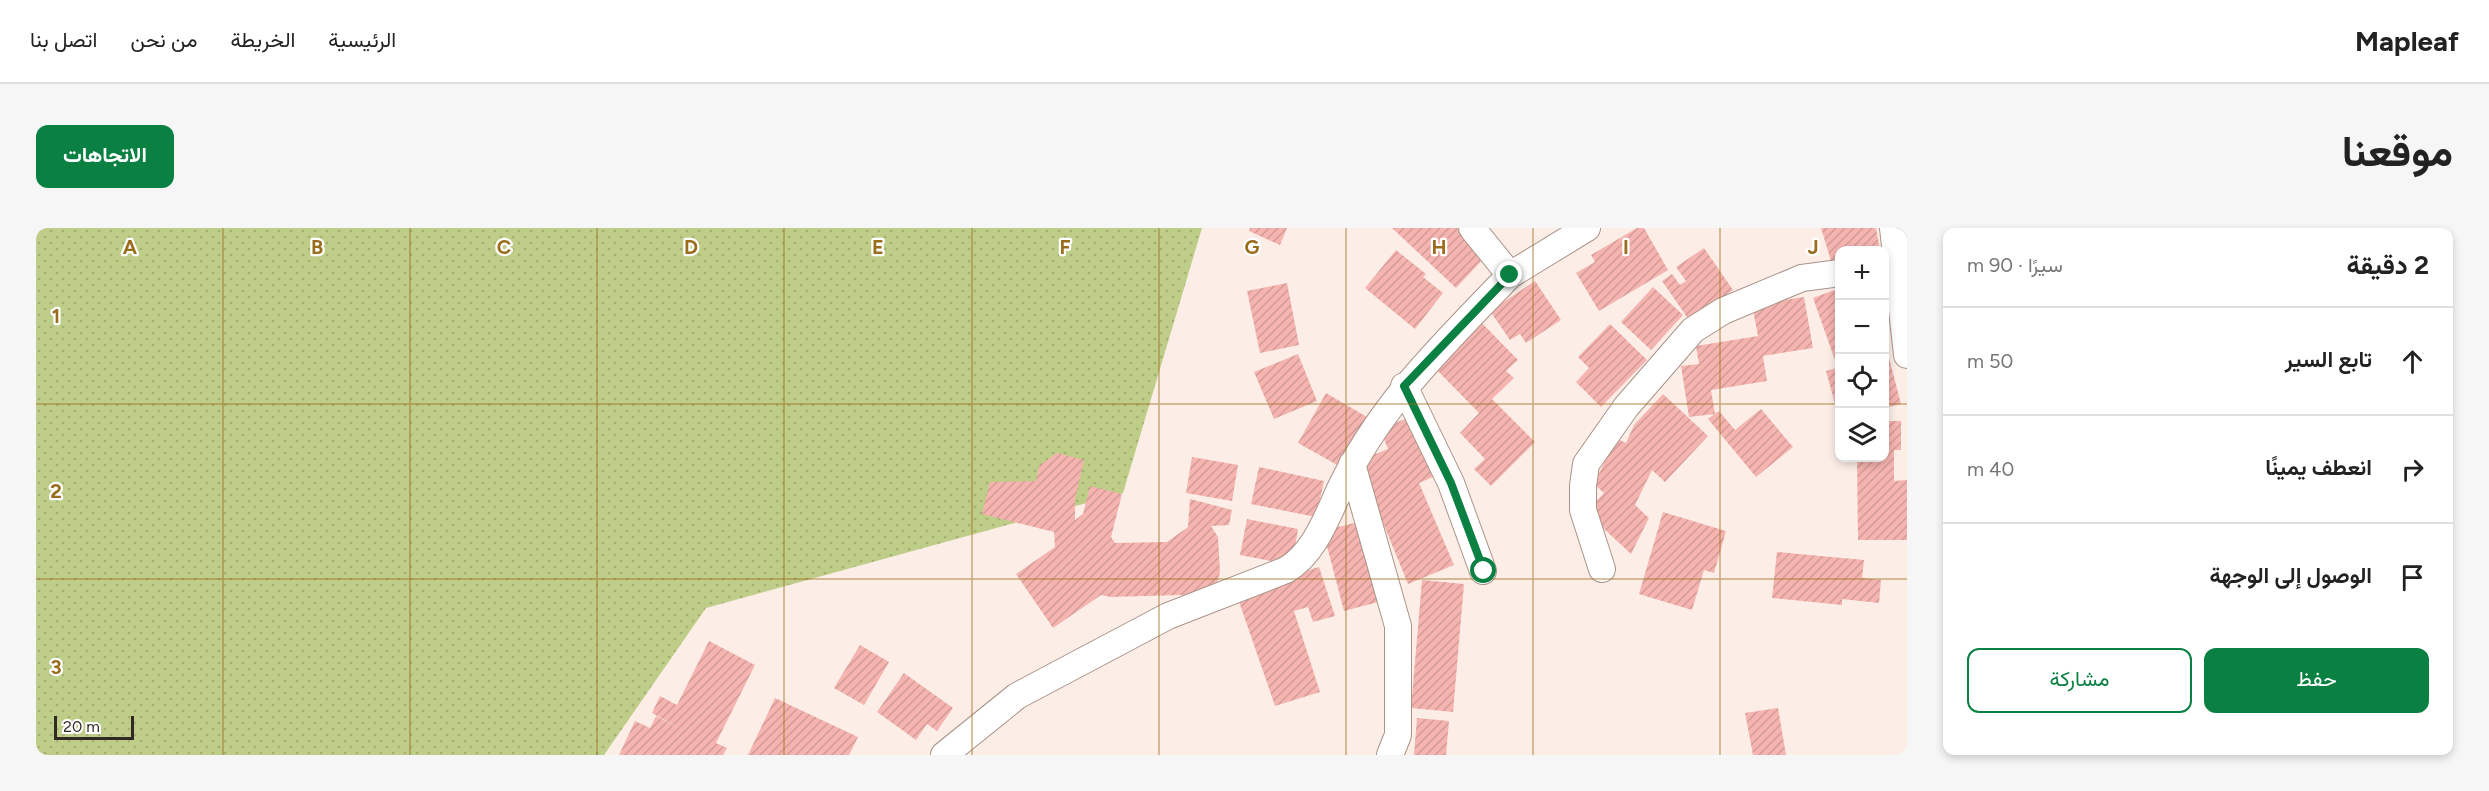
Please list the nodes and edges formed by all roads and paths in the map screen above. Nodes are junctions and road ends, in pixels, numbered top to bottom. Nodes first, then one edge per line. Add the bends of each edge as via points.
1 (1473, 228) edge
2 (1587, 228) edge
3 (1893, 228) edge
4 (1891, 268) edge
5 (1835, 274) edge
6 (1510, 275) junction
7 (1907, 355) edge
8 (1404, 386) junction
9 (1352, 464) junction
10 (1602, 569) dead end
11 (1484, 571) dead end
12 (944, 755) edge
13 (1390, 755) edge

1 - 6 street
2 - 6 street
3 - 4 street
4 - 7 street
5 - 10 street via 1802,278 1723,311 1693,330 1626,407 1586,464 1582,486 1583,510
6 - 8 street
8 - 9 street
8 - 11 street via 1451,483
9 - 12 street via 1301,562 1168,616 1017,696
9 - 13 street via 1398,626 1398,735

